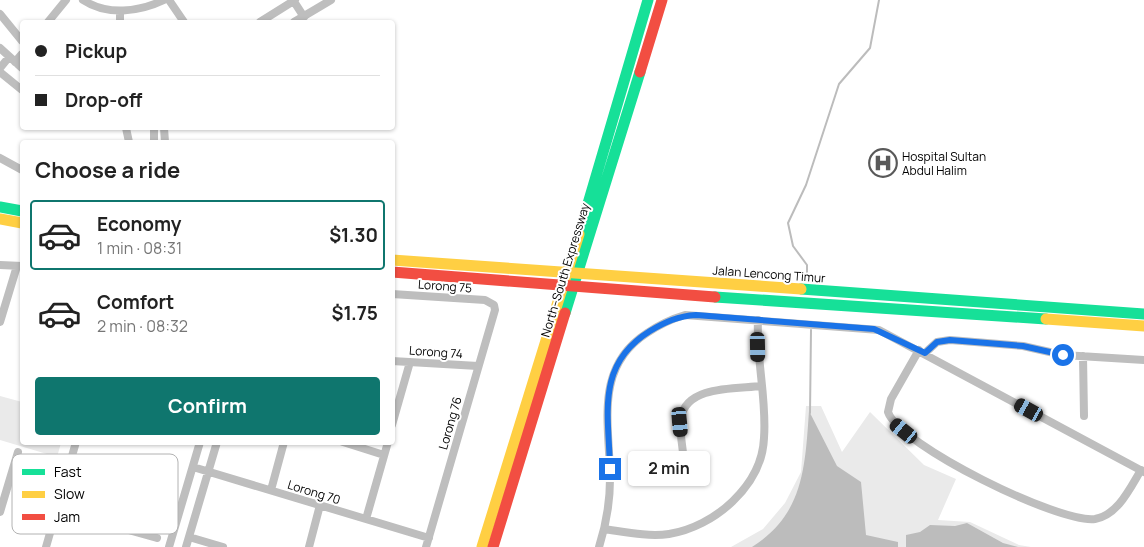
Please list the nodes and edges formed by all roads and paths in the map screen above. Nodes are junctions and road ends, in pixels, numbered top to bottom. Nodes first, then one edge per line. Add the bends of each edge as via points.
1 (66, 0) edge
2 (83, 0) edge
3 (164, 0) edge
4 (169, 0) edge
5 (294, 0) edge
6 (331, 0) edge
7 (648, 0) edge
8 (662, 0) edge
9 (120, 11) junction
10 (0, 14) edge
11 (304, 17) junction
12 (50, 20) edge
13 (120, 20) edge
14 (183, 20) edge
15 (263, 20) edge
16 (298, 20) edge
17 (20, 39) edge
18 (0, 48) edge
19 (16, 63) edge
20 (2, 73) edge
21 (20, 88) edge
22 (0, 158) edge
23 (20, 169) edge
24 (0, 207) edge
25 (20, 211) edge
26 (0, 218) edge
27 (20, 223) edge
28 (395, 260) edge
29 (0, 265) edge
30 (20, 266) edge
31 (395, 272) edge
32 (395, 294) edge
33 (494, 305) joint
34 (1144, 314) edge
35 (559, 316) junction
36 (758, 320) junction
37 (0, 322) edge
38 (1144, 326) edge
39 (922, 352) junction
40 (1083, 356) junction
41 (1144, 360) edge
42 (395, 361) edge
43 (410, 362) junction
44 (478, 366) junction
45 (761, 386) junction
46 (395, 414) edge
47 (1084, 416) dead end
48 (199, 445) edge
49 (216, 445) edge
50 (283, 445) edge
51 (352, 445) edge
52 (387, 445) edge
53 (683, 453) dead end
54 (384, 455) junction
55 (193, 467) junction
56 (1142, 471) edge
57 (12, 472) edge
58 (209, 472) junction
59 (270, 490) junction
60 (320, 505) junction
61 (0, 512) edge
62 (178, 517) edge
63 (366, 519) junction
64 (604, 528) junction
65 (50, 534) edge
66 (143, 534) edge
67 (173, 534) edge
68 (189, 537) junction
69 (157, 538) dead end
70 (429, 538) junction
71 (46, 547) edge
72 (169, 547) edge
73 (186, 547) edge
74 (223, 547) edge
75 (309, 547) edge
76 (426, 547) edge
77 (482, 547) edge
78 (492, 547) edge
79 (599, 547) edge

1 - 12 street
2 - 9 street
3 - 9 street via 143,8
4 - 14 street
5 - 11 street
5 - 15 street
6 - 11 street
7 - 35 highway, North–South Expressway via 570,261
8 - 35 highway, North–South Expressway via 581,266
9 - 13 street
10 - 17 street
11 - 16 street
18 - 19 street
19 - 20 street
19 - 20 street
20 - 21 street
22 - 23 street
24 - 25 highway
26 - 27 highway
28 - 34 highway, Jalan Lencong Timur
29 - 30 street
30 - 37 street
31 - 38 highway
32 - 33 street, Lorong 75 via 485,300
33 - 44 street, Lorong 76 via 494,316
35 - 77 highway, North–South Expressway
35 - 78 highway, North–South Expressway
36 - 39 street via 880,330
36 - 45 street
36 - 64 street via 685,315 673,318 628,347 616,365 608,395 610,480
39 - 40 street via 937,342 950,340 1023,346 1055,354
39 - 56 street
39 - 56 street via 891,399 888,412 894,422 933,453 1015,495 1088,519 1101,517 1114,509
40 - 41 street
40 - 47 street
42 - 43 street, Lorong 74
43 - 44 street, Lorong 74
43 - 46 street
44 - 70 street, Lorong 76
45 - 53 street via 706,392 693,398 681,416
45 - 64 street via 765,437 762,455 747,484 714,517 692,528 667,534
48 - 55 street
49 - 58 street
50 - 59 street
51 - 54 street
52 - 54 street
54 - 63 street
55 - 58 street, Lorong 70
55 - 62 street
57 - 61 street
58 - 59 street, Lorong 70
58 - 68 street
59 - 60 street, Lorong 70
60 - 63 street, Lorong 70
60 - 75 street
63 - 70 street, Lorong 70
64 - 79 street
65 - 71 street
66 - 69 street
67 - 72 street
68 - 73 street
68 - 74 street
70 - 76 street, Lorong 76

